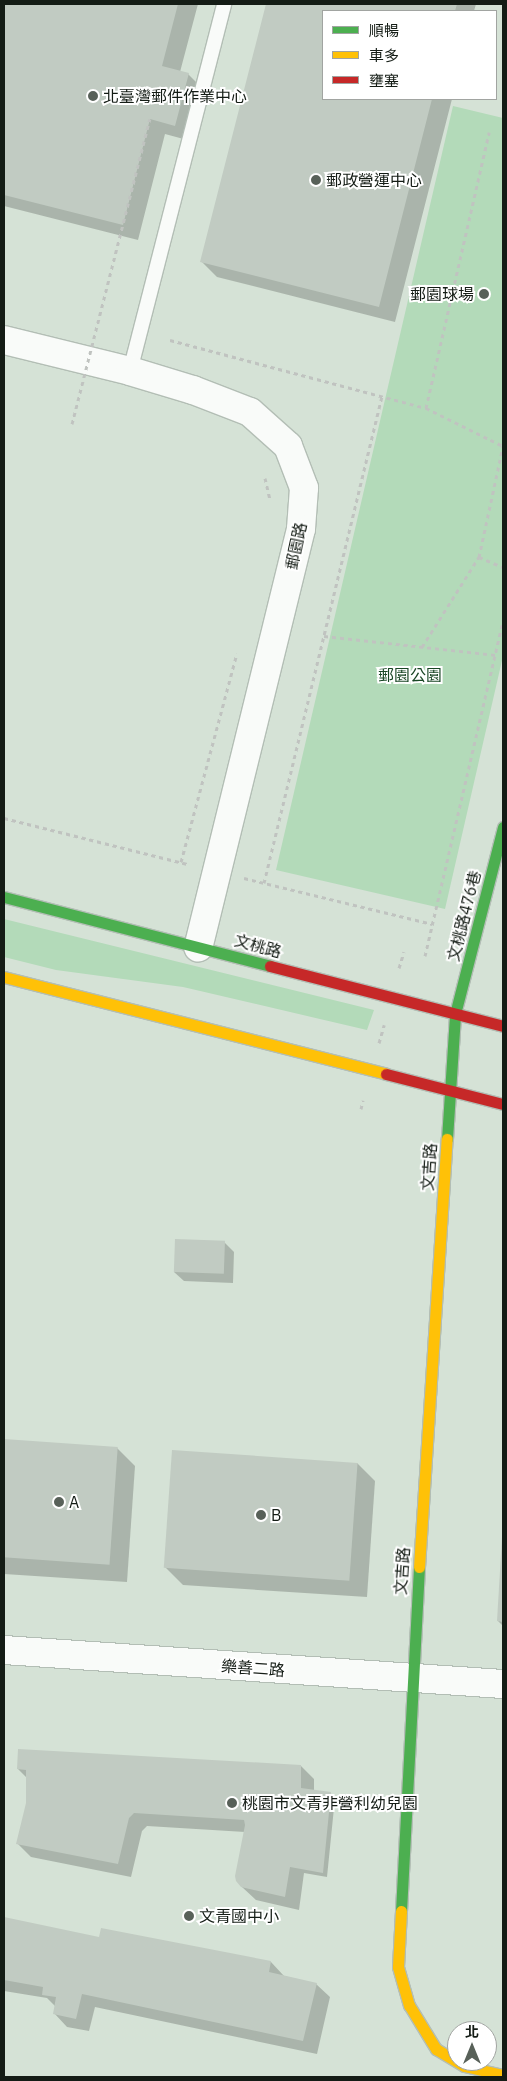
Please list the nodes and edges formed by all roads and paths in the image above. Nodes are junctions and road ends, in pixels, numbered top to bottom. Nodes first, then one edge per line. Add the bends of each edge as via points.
1 (224, 4) edge
2 (150, 119) dead end
3 (489, 132) dead end
4 (4, 340) edge
5 (170, 340) dead end
6 (130, 371) junction
7 (70, 390) dead end
8 (90, 395) dead end
9 (382, 396) junction
10 (426, 408) junction
11 (72, 424) dead end
12 (503, 446) edge
13 (264, 473) dead end
14 (270, 503) dead end
15 (479, 557) junction
16 (503, 567) edge
17 (503, 620) edge
18 (324, 636) junction
19 (422, 647) junction
20 (237, 651) dead end
21 (495, 655) junction
22 (4, 818) edge
23 (503, 827) edge
24 (4, 897) edge
25 (432, 924) junction
26 (198, 947) junction
27 (404, 952) dead end
28 (425, 956) dead end
29 (4, 978) edge
30 (392, 997) junction
31 (455, 1014) junction
32 (503, 1026) edge
33 (371, 1070) junction
34 (451, 1090) junction
35 (503, 1104) edge
36 (361, 1108) dead end
37 (4, 1650) edge
38 (412, 1678) junction
39 (503, 1684) edge
40 (503, 2075) edge

1 - 6 lane
2 - 11 path, bridge
3 - 10 path
4 - 6 street, 郵園路
5 - 9 path
6 - 26 street, 郵園路 via 250,412 288,446 304,488 301,529
7 - 8 path
9 - 10 path
9 - 18 path
10 - 12 path
12 - 15 path
13 - 14 path
15 - 16 path
15 - 19 path
17 - 21 path
18 - 19 path
18 - 25 path via 264,883
19 - 21 path
20 - 22 path via 181,862
21 - 25 path
23 - 31 street, 文桃路476巷
24 - 26 street, 文桃路
25 - 28 path
26 - 30 street, 文桃路
27 - 30 path
29 - 33 street
30 - 31 street, 文桃路
30 - 33 path
31 - 32 street, 文桃路
31 - 34 street, 文吉路
33 - 34 street
33 - 36 path
34 - 35 street
34 - 38 street, 文吉路
37 - 38 street, 樂善二路
38 - 39 street, 樂善二路
38 - 40 street, 文吉路 via 398,1967 409,2005 436,2049 464,2066

